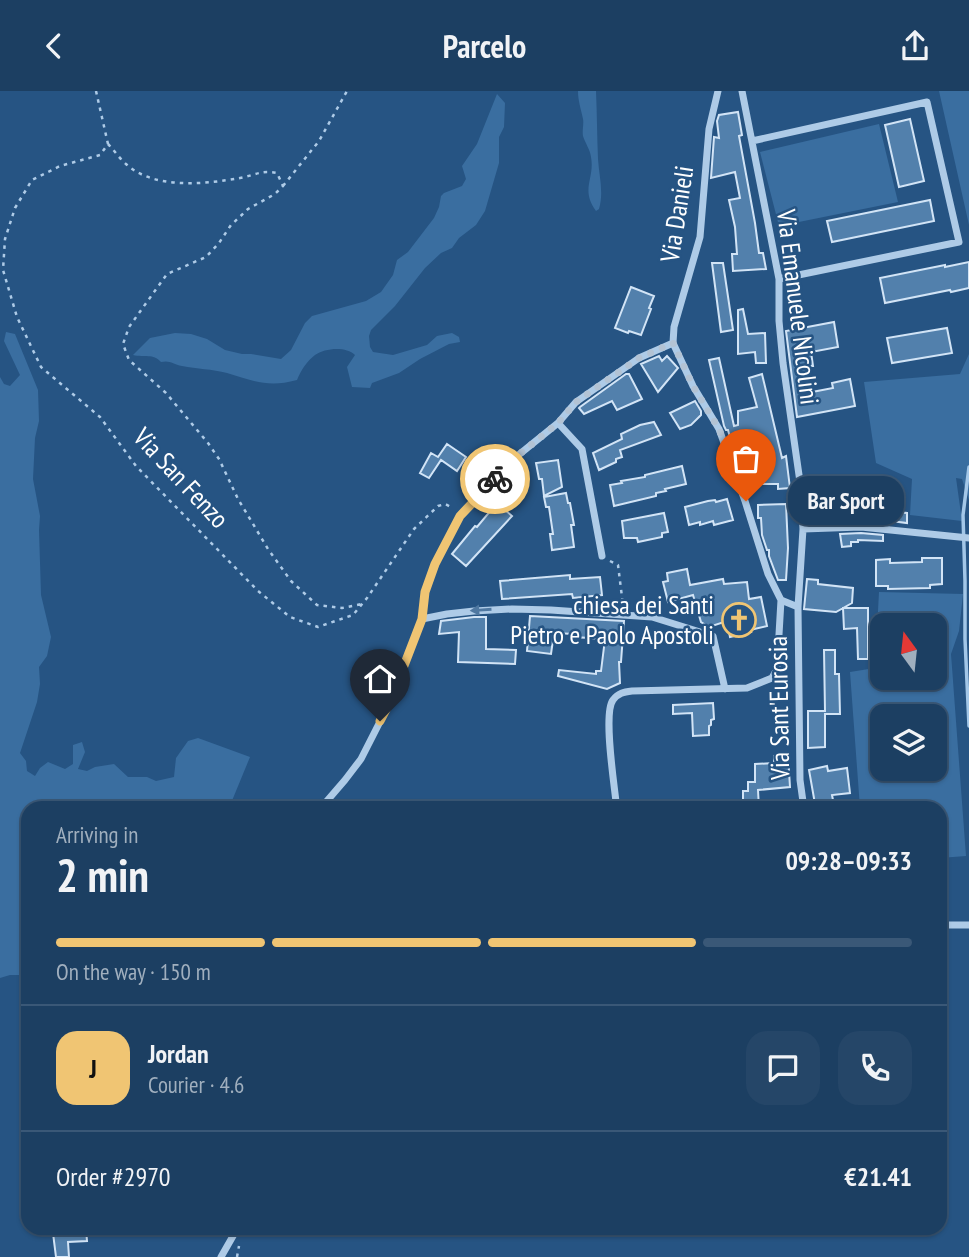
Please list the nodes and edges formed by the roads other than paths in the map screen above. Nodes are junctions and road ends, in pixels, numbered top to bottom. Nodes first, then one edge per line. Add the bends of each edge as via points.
1 (718, 91) edge
2 (742, 91) edge
3 (752, 141) junction
4 (779, 279) junction
5 (673, 343) junction
6 (558, 423) junction
7 (803, 529) junction
8 (969, 538) edge
9 (602, 556) dead end
10 (781, 600) junction
11 (798, 607) junction
12 (422, 619) junction
13 (725, 688) junction
14 (327, 801) edge
15 (616, 801) edge
16 (803, 801) edge
17 (947, 925) edge
18 (969, 925) edge
19 (234, 1235) edge
20 (221, 1257) edge

1 - 5 street, Via Danieli via 709,128 700,237
2 - 3 street, Via Emanuele Nicolini
3 - 4 street, Via Emanuele Nicolini
3 - 4 street via 928,102 959,243
4 - 7 street, Via Emanuele Nicolini via 782,363
5 - 6 street via 605,380
5 - 10 street via 719,429
6 - 9 street via 582,449
6 - 12 street via 516,457 460,516 435,564
7 - 8 street via 861,527
7 - 11 street, Via Emanuele Nicolini
10 - 11 street
10 - 13 street via 777,669 772,678 747,688
11 - 16 street, Via Sant'Eurosia
13 -> 12 street via 713,636 652,617 512,609
12 - 14 street via 390,702 361,759
13 - 15 street via 632,691 619,694 610,703
17 - 18 street
19 - 20 street

